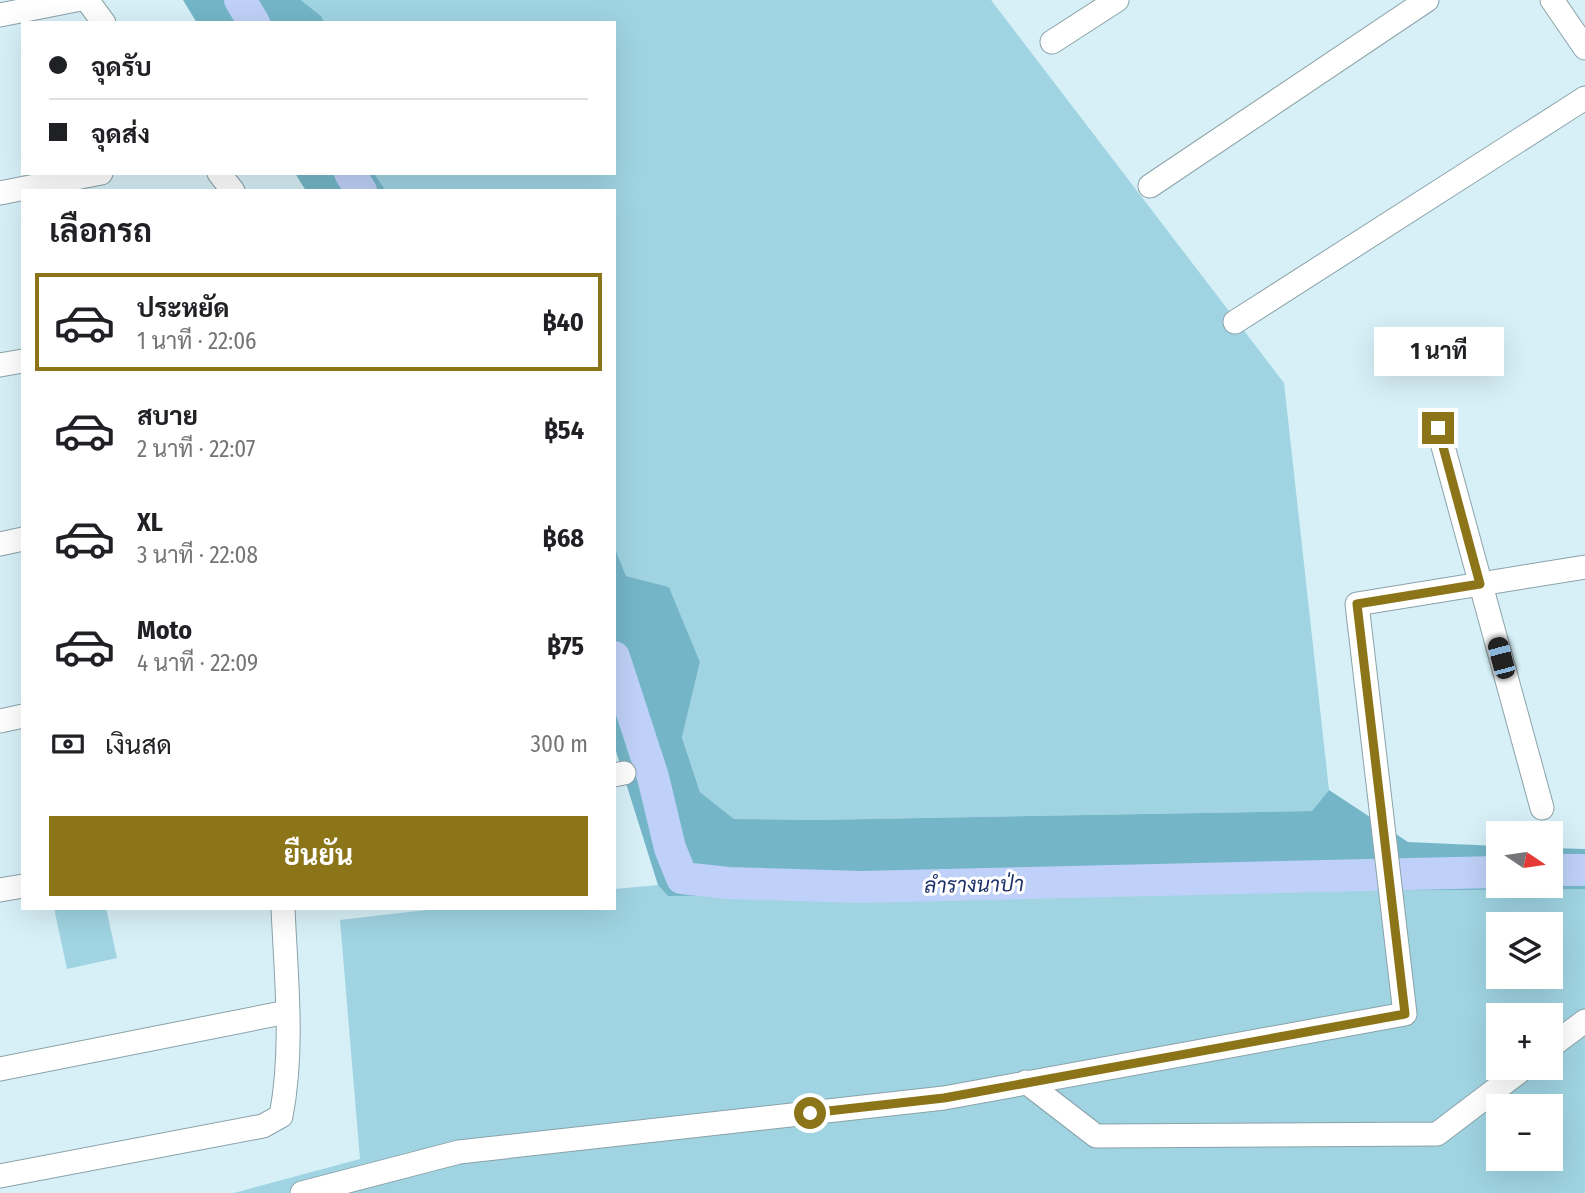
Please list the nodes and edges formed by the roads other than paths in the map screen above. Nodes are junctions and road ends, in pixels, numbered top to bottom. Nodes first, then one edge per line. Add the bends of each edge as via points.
1 (76, 0) edge
2 (87, 0) edge
3 (1117, 0) edge
4 (1427, 0) edge
5 (1552, 0) edge
6 (0, 15) edge
7 (103, 21) edge
8 (1052, 42) dead end
9 (1585, 48) edge
10 (1585, 98) edge
11 (91, 175) edge
12 (221, 175) edge
13 (1150, 186) dead end
14 (231, 189) edge
15 (0, 193) edge
16 (1235, 322) dead end
17 (21, 361) edge
18 (0, 365) edge
19 (1438, 428) dead end
20 (21, 539) edge
21 (0, 544) edge
22 (1585, 567) edge
23 (1480, 584) junction
24 (21, 716) edge
25 (0, 721) edge
26 (1542, 808) dead end
27 (21, 886) edge
28 (0, 890) edge
29 (284, 910) edge
30 (287, 1012) junction
31 (1585, 1021) edge
32 (1563, 1037) edge
33 (0, 1069) edge
34 (1508, 1080) edge
35 (1026, 1083) junction
36 (0, 1176) edge
37 (302, 1193) edge

1 - 6 street
2 - 7 street
3 - 8 street
4 - 13 street
5 - 9 street
10 - 16 street
11 - 15 street
12 - 14 street
17 - 18 street
19 - 23 street
20 - 21 street
22 - 23 street
23 - 26 street
23 - 35 street via 1357,604 1405,1014
24 - 25 street
27 - 28 street
29 - 30 street
30 - 33 street
30 - 36 street via 287,1087 281,1116 263,1126
31 - 32 street
34 - 35 street via 1437,1134 1096,1136
35 - 37 street via 944,1098 459,1152

